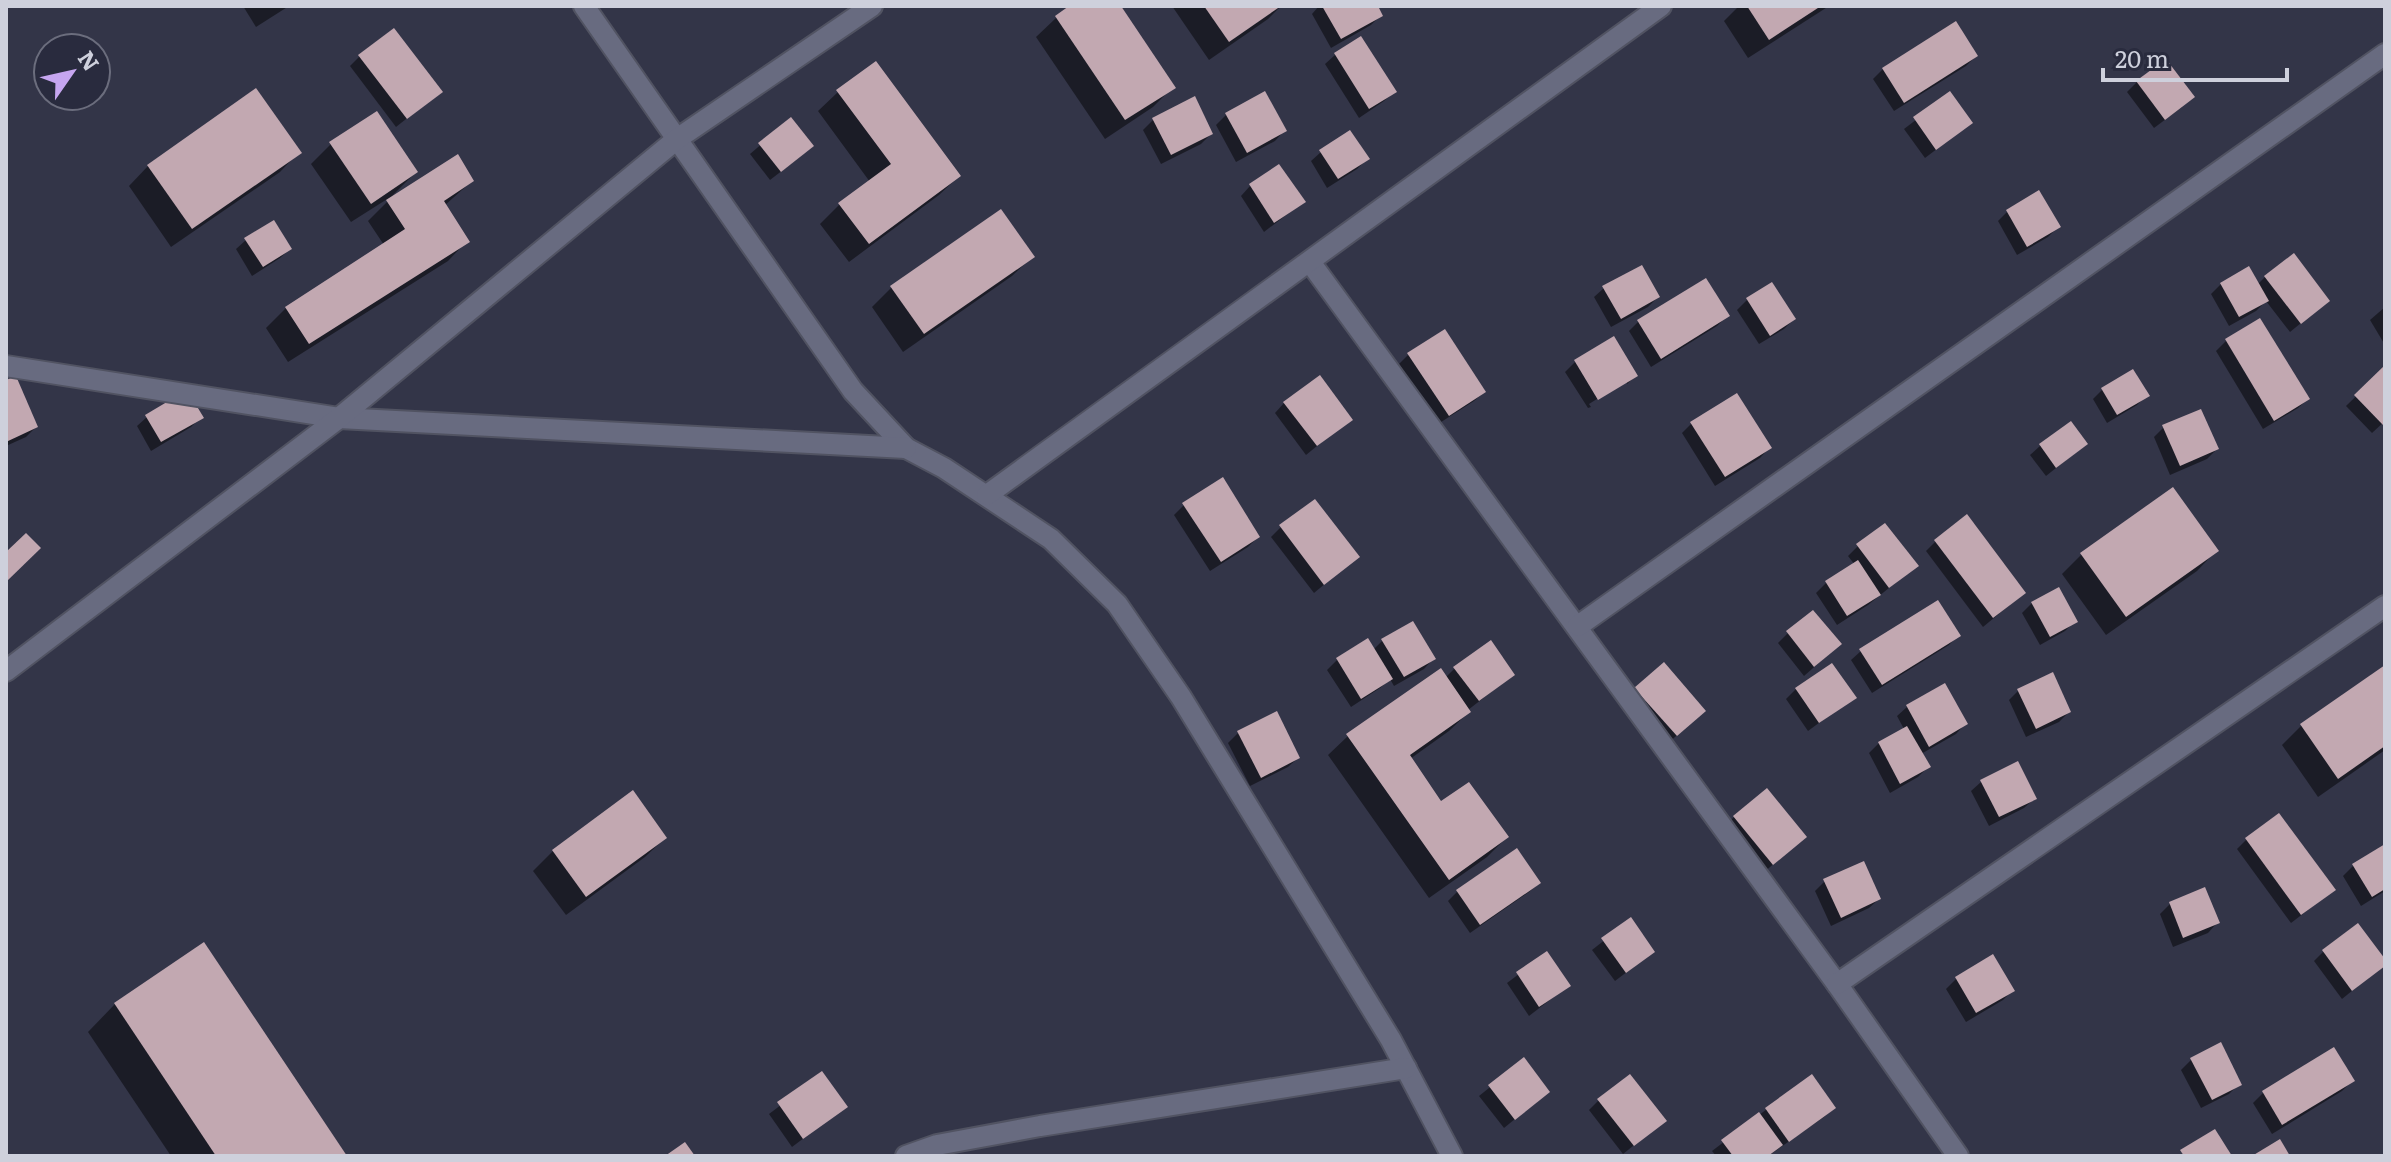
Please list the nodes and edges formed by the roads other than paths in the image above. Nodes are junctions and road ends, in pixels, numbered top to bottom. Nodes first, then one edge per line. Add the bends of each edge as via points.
1 (584, 6) edge
2 (872, 6) edge
3 (1661, 6) edge
4 (2385, 54) edge
5 (677, 139) junction
6 (1310, 262) junction
7 (6, 366) edge
8 (339, 418) junction
9 (906, 448) junction
10 (987, 495) junction
11 (2385, 606) edge
12 (1578, 626) junction
13 (6, 671) edge
14 (1837, 984) junction
15 (1406, 1068) junction
16 (906, 1156) edge
17 (1452, 1156) edge
18 (1958, 1156) edge

1 - 5 street
2 - 5 street
3 - 6 street
4 - 12 street
5 - 8 street
5 - 9 street via 853,391
6 - 10 street
6 - 12 street
7 - 8 street
8 - 9 street
8 - 13 street
9 - 10 street
10 - 15 street via 1051,539 1117,604 1181,697
11 - 14 street
12 - 14 street
14 - 18 street
15 - 16 street via 1040,1126
15 - 17 street

